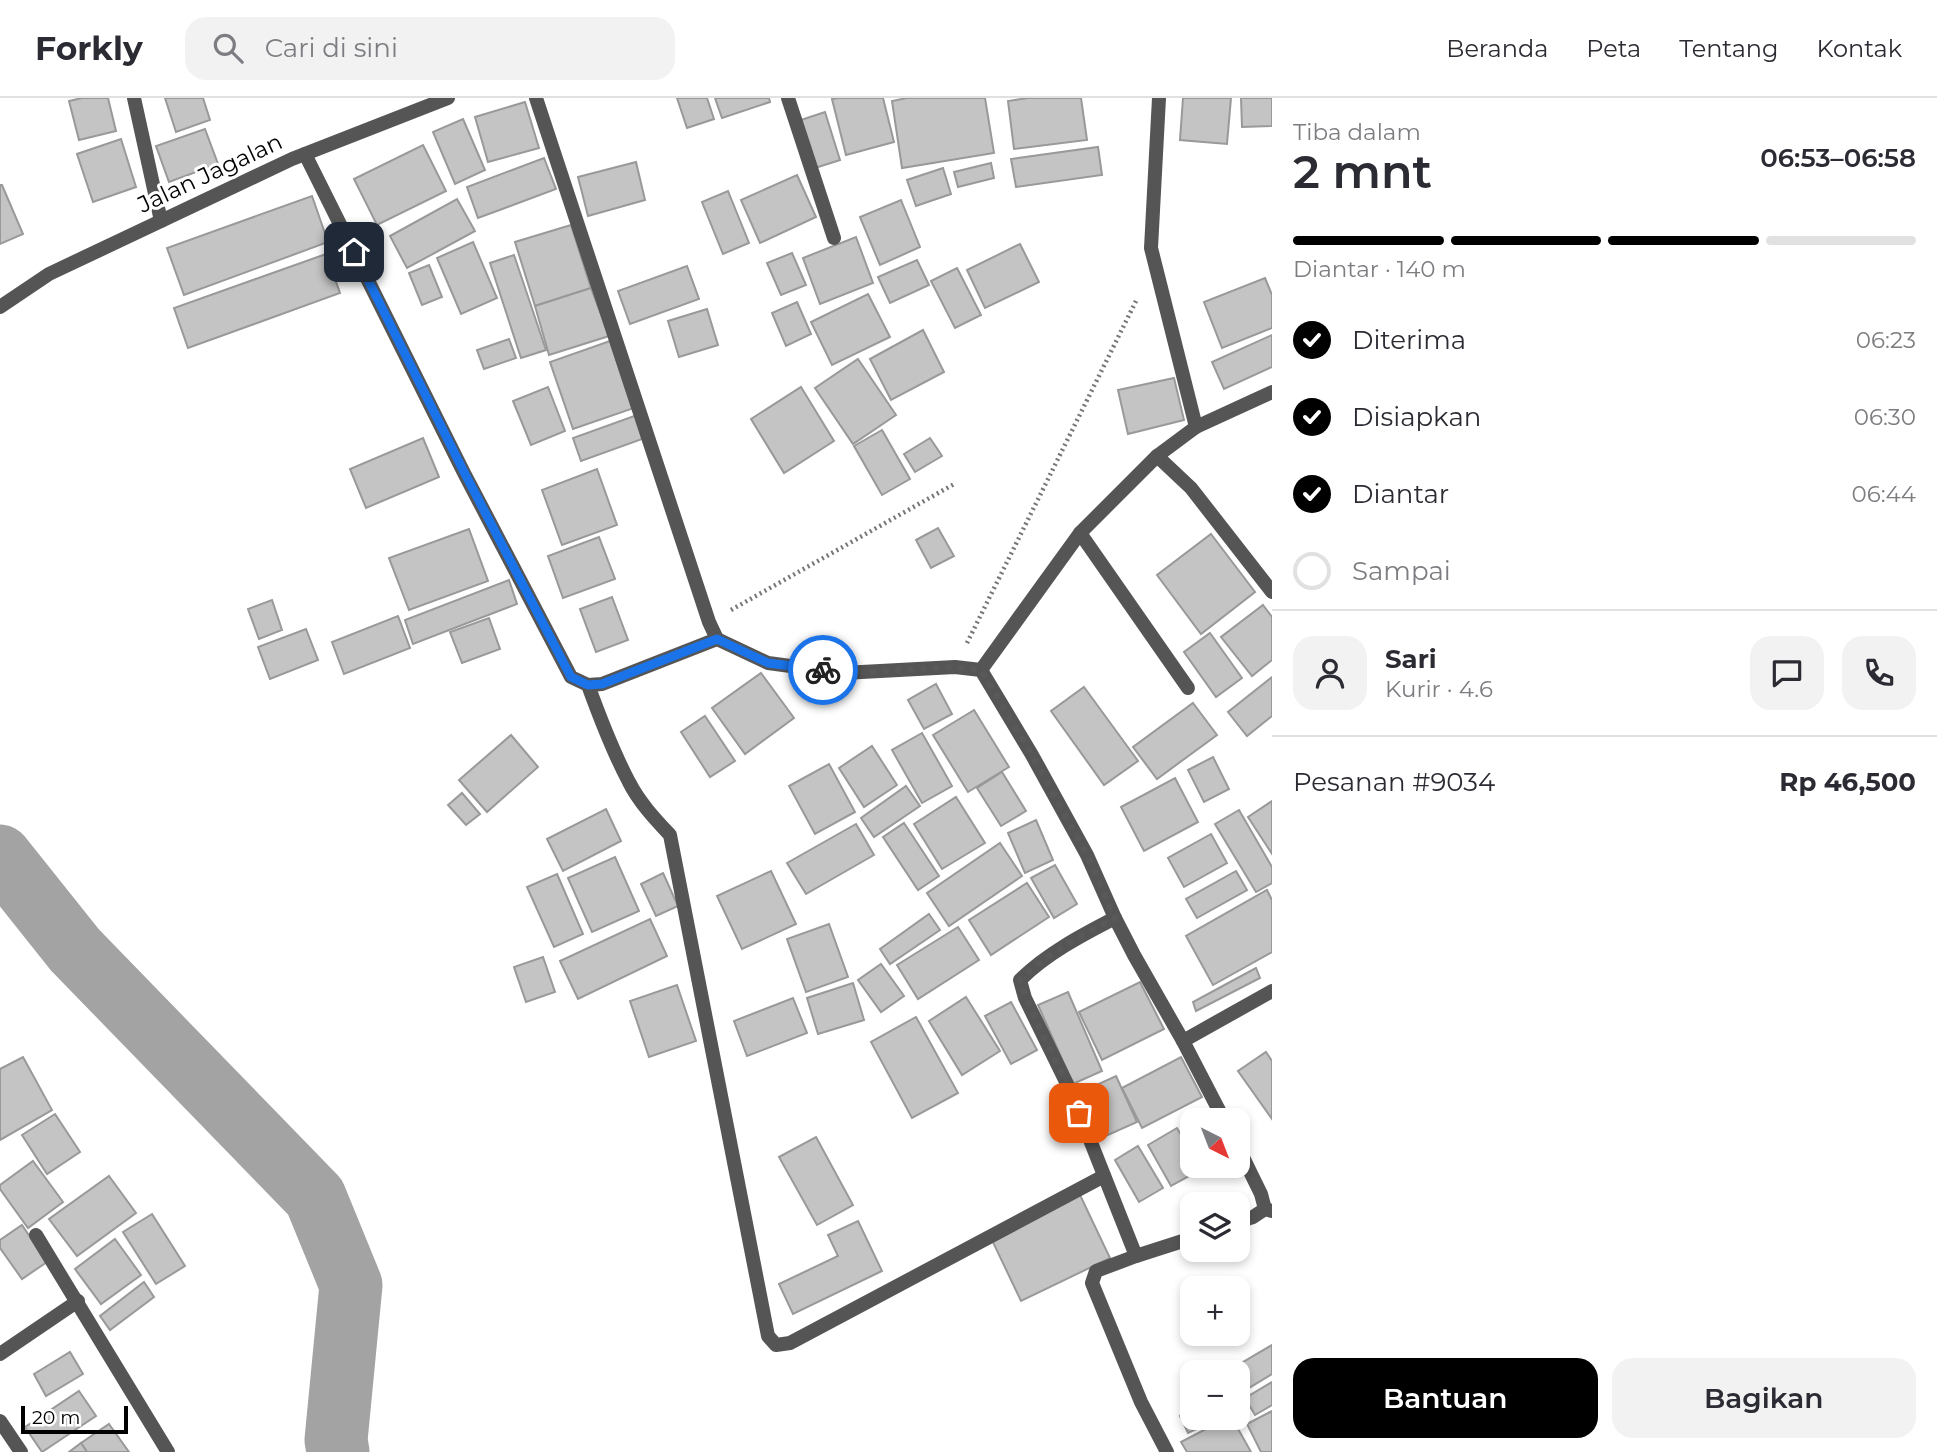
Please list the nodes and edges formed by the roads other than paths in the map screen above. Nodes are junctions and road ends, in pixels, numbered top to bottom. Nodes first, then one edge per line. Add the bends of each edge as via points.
1 (134, 98) edge
2 (448, 98) edge
3 (536, 98) edge
4 (788, 98) edge
5 (1159, 98) edge
6 (304, 154) junction
7 (161, 220) junction
8 (834, 238) dead end
9 (0, 307) edge
10 (1272, 392) edge
11 (1196, 427) junction
12 (1157, 456) junction
13 (1080, 533) junction
14 (1272, 592) edge
15 (717, 639) junction
16 (981, 670) junction
17 (588, 685) junction
18 (1188, 688) dead end
19 (1115, 918) junction
20 (1272, 991) edge
21 (1184, 1041) junction
22 (1218, 1108) edge
23 (1250, 1172) edge
24 (1104, 1176) junction
25 (1269, 1210) edge
26 (1250, 1218) edge
27 (36, 1235) dead end
28 (1180, 1242) edge
29 (1136, 1255) junction
30 (78, 1301) junction
31 (0, 1354) edge
32 (0, 1421) edge
33 (21, 1452) edge
34 (168, 1452) edge
35 (1167, 1452) edge

1 - 7 street
2 - 6 street, Jalan Jagalan
3 - 15 street
4 - 8 street
5 - 11 street via 1151,248
6 - 7 street, Jalan Jagalan
6 - 17 street via 571,677
7 - 9 street, Jalan Jagalan via 49,274
10 - 11 street
11 - 12 street
12 - 13 street
12 - 14 street via 1191,488
13 - 16 street
13 - 18 street
15 - 16 street via 768,663 843,673 955,667
15 - 17 street via 602,684
16 - 19 street via 1087,855
17 - 24 street via 630,784 670,835 768,1336 776,1345 790,1343
19 - 21 street
19 - 24 street via 1090,930 1020,980
20 - 21 street
21 - 22 street
23 - 25 street
24 - 29 street
25 - 26 street
27 - 30 street
28 - 29 street
29 - 35 street via 1096,1271 1092,1283
30 - 31 street
30 - 34 street
32 - 33 street

